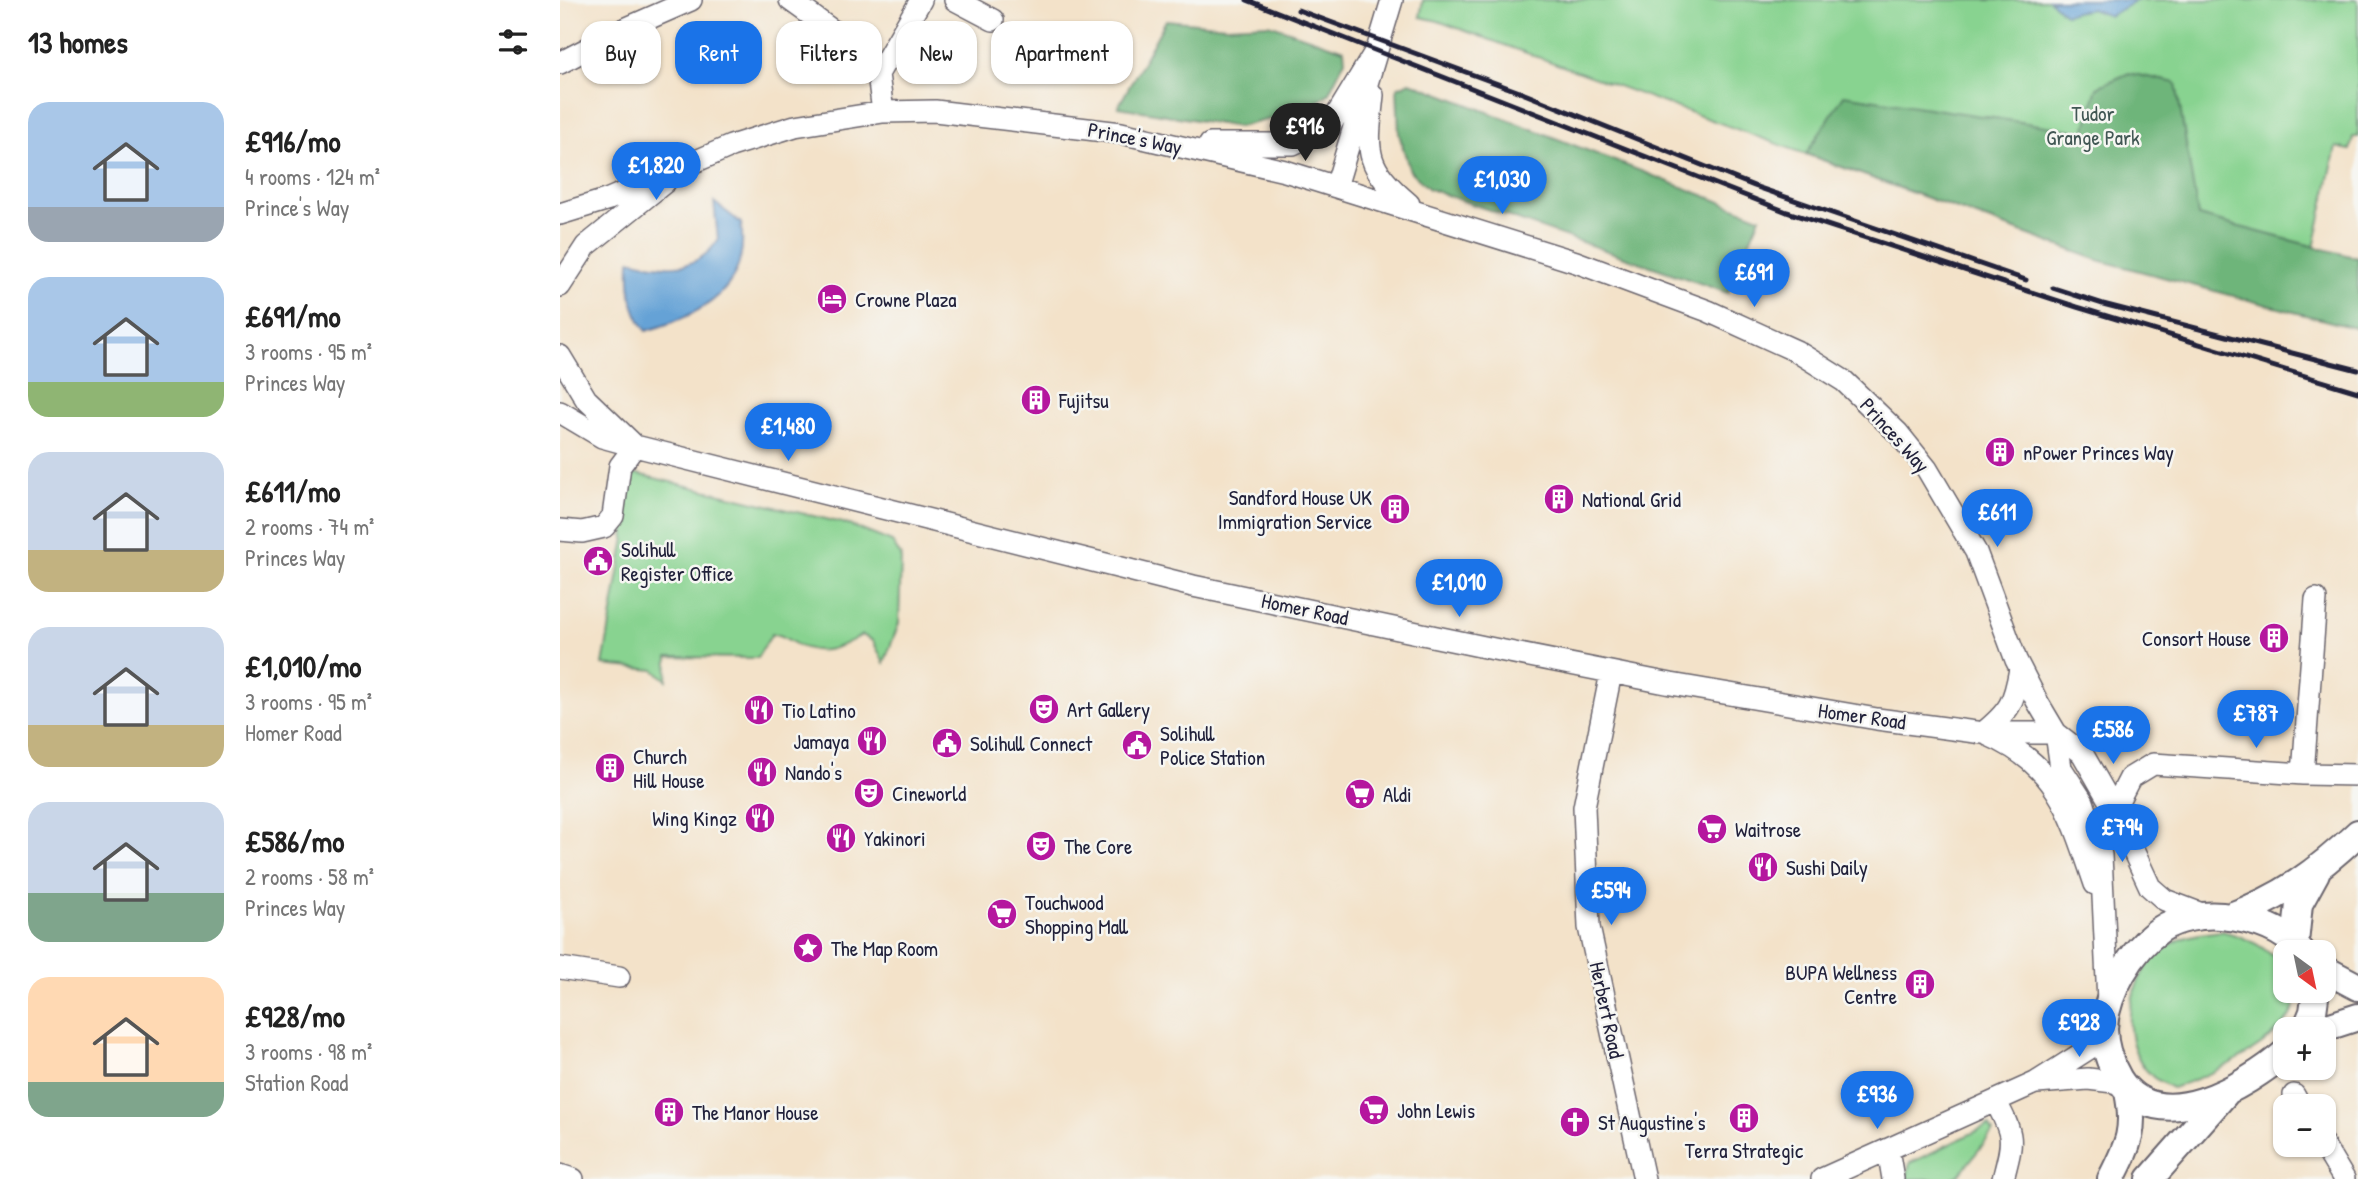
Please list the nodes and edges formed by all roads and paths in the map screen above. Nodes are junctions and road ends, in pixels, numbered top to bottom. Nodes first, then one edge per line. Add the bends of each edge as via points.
1 (691, 0) edge
2 (790, 0) edge
3 (921, 0) edge
4 (955, 0) edge
5 (1392, 0) edge
6 (993, 20) dead end
7 (819, 21) edge
8 (1378, 47) junction
9 (560, 63) edge
10 (882, 67) edge
11 (879, 84) edge
12 (883, 112) junction
13 (1162, 142) junction
14 (686, 166) junction
15 (1336, 187) junction
16 (1416, 210) junction
17 (560, 214) edge
18 (560, 286) edge
19 (1796, 351) joint
20 (560, 356) edge
21 (560, 412) edge
22 (635, 446) junction
23 (560, 530) edge
24 (2316, 599) dead end
25 (2020, 670) junction
26 (1611, 673) junction
27 (1983, 733) junction
28 (2056, 733) junction
29 (2303, 774) junction
30 (2358, 775) edge
31 (2114, 808) junction
32 (2358, 833) edge
33 (2316, 873) junction
34 (2104, 910) junction
35 (2217, 916) junction
36 (2288, 940) edge
37 (2299, 940) edge
38 (560, 968) edge
39 (2336, 975) edge
40 (619, 977) dead end
41 (2358, 987) edge
42 (2358, 1017) edge
43 (2106, 1018) junction
44 (2336, 1024) edge
45 (2273, 1061) edge
46 (2035, 1083) junction
47 (2125, 1088) junction
48 (2226, 1093) junction
49 (1996, 1102) junction
50 (1888, 1149) junction
51 (2331, 1157) edge
52 (560, 1175) edge
53 (573, 1179) edge
54 (1644, 1179) edge
55 (1822, 1179) edge
56 (1893, 1179) edge
57 (2003, 1179) edge
58 (2111, 1179) edge
59 (2150, 1179) edge
60 (2344, 1179) edge

1 - 9 street
2 - 7 street
3 - 10 street
4 - 6 street
5 - 8 street
8 - 13 street via 1329,126 1301,142
8 - 15 street
8 - 16 street via 1368,146 1371,159 1385,183
11 - 12 street
12 - 13 street, Prince's Way via 935,111
12 - 14 street, Prince's Way via 795,126 731,145
13 - 15 street, Prince's Way
14 - 17 street, Prince's Way
14 - 18 street, Prince's Way via 586,246
15 - 16 street, Prince's Way
16 - 19 street, Prince's Way via 1576,262
19 - 25 street, Princes Way via 1844,381 1875,408 1927,469 1976,552
20 - 22 street, Homer Road via 586,399
21 - 22 street, Homer Road via 602,437
22 - 23 street via 620,466 613,516 604,527
22 - 26 street, Homer Road via 1193,586
24 - 29 street
25 - 27 street via 2015,700
25 - 28 street, Princes Way
26 - 27 street, Homer Road
26 - 54 street, Herbert Road via 1584,807 1589,927
27 - 28 street, Homer Road
27 - 34 street via 2035,762 2055,787 2077,830
28 - 31 street, Princes Way via 2082,754
28 - 34 street, Princes Way via 2061,768 2082,802 2101,855
29 - 30 street
29 - 31 street via 2153,764 2130,778
31 - 35 street, Princes Way via 2150,887 2165,900
32 - 33 main road
33 - 35 main road via 2281,894
33 - 37 main road via 2299,904
34 - 43 street, Princes Way
35 - 36 main road via 2263,925
35 - 43 main road via 2161,928 2125,969
38 - 40 street
39 - 41 main road
42 - 44 main road
43 - 46 street via 2090,1048
43 - 47 main road via 2107,1050
45 - 48 main road
46 - 47 street via 2088,1079
46 - 49 street
47 - 48 main road via 2168,1107
47 - 58 main road via 2133,1116 2131,1139
48 - 59 main road
49 - 50 street
49 - 57 street via 2012,1132
50 - 55 street
50 - 56 street
51 - 60 street
52 - 53 street

